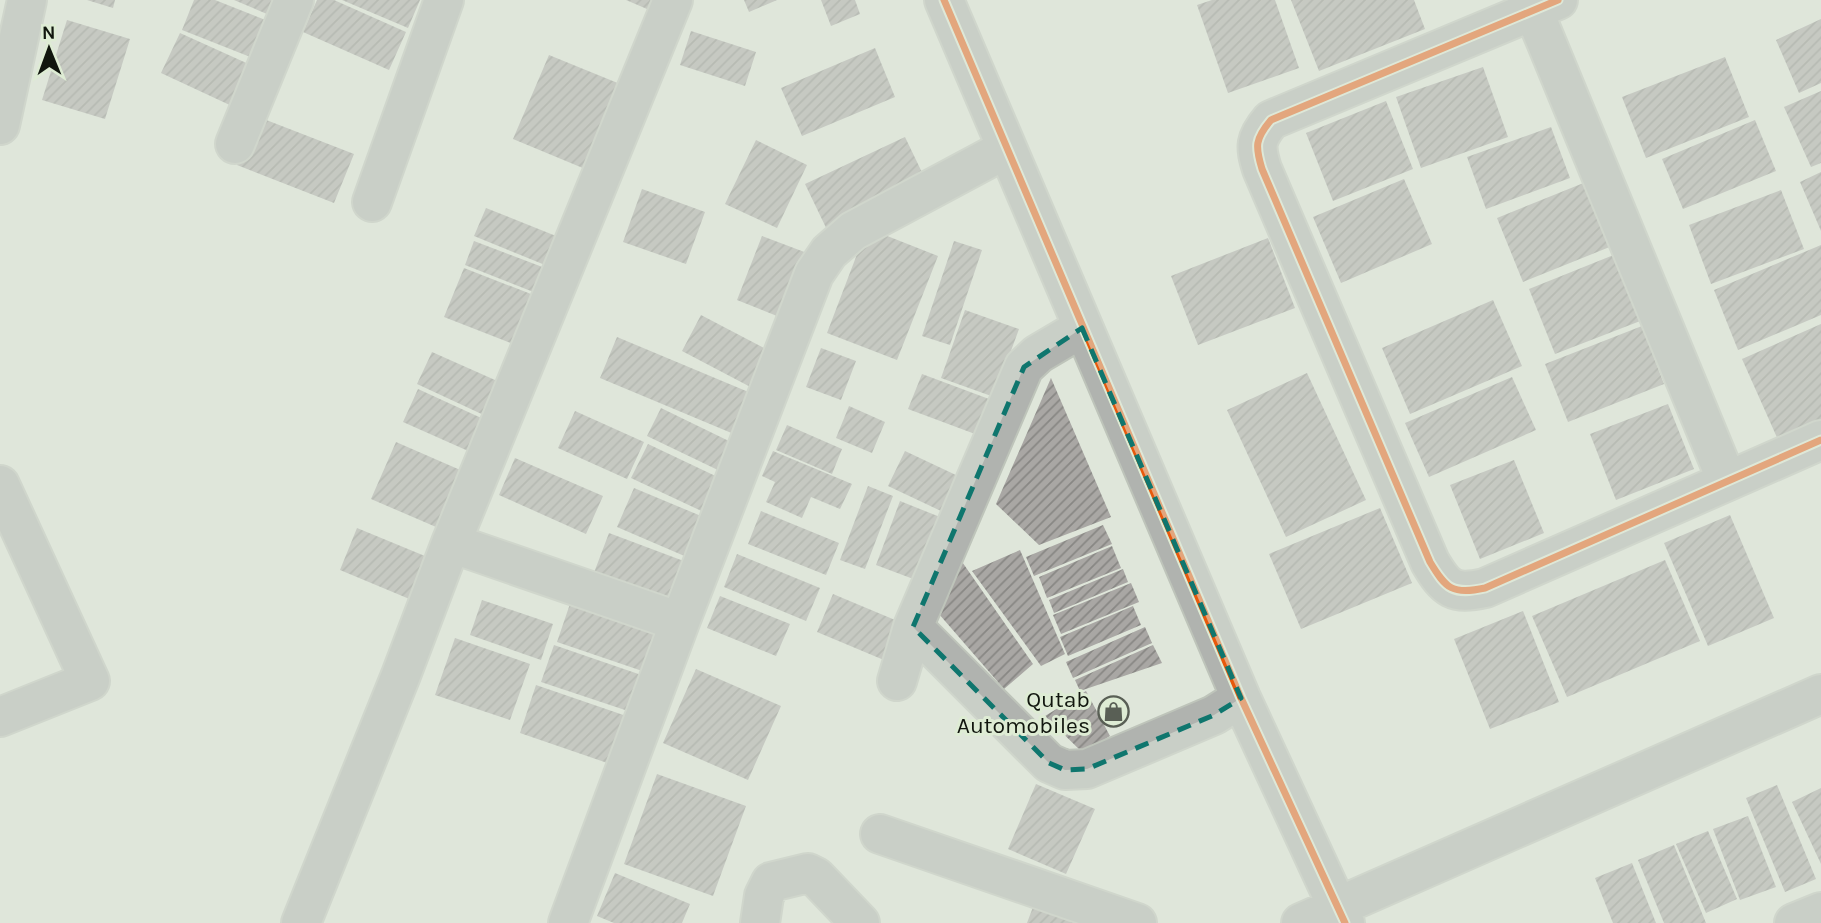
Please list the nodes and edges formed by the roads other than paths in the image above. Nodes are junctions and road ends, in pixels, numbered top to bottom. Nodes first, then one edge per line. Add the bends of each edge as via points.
1 (27, 0) edge
2 (294, 0) edge
3 (444, 0) edge
4 (673, 0) edge
5 (944, 0) edge
6 (1540, 3) edge
7 (3, 104) edge
8 (235, 144) dead end
9 (1006, 149) junction
10 (372, 202) dead end
11 (1083, 328) junction
12 (1821, 440) edge
13 (1727, 481) junction
14 (2, 495) edge
15 (450, 543) junction
16 (680, 622) junction
17 (913, 627) junction
18 (897, 681) dead end
19 (1821, 694) edge
20 (1241, 698) junction
21 (0, 717) edge
22 (880, 834) dead end
23 (1821, 912) edge
24 (1341, 914) edge
25 (301, 923) edge
26 (568, 923) edge
27 (760, 923) edge
28 (860, 923) edge
29 (1137, 923) edge
30 (1301, 923) edge
31 (1794, 923) edge

1 - 7 street
2 - 8 street
3 - 10 street
4 - 15 street
5 - 9 street
6 - 13 street
6 - 13 street via 1271,120 1259,134 1256,151 1262,169 1443,584 1464,593 1485,588
9 - 11 street
9 - 16 street via 853,231 829,251 814,274
11 - 17 street via 1024,367
11 - 20 street
12 - 13 street
14 - 21 street via 90,681
15 - 16 street
15 - 25 street
16 - 26 street
17 - 18 street
17 - 20 street via 1049,763 1065,770 1087,769 1214,715
19 - 24 street
20 - 24 street
22 - 29 street
23 - 31 street
24 - 30 street
27 - 28 street via 771,882 808,873

